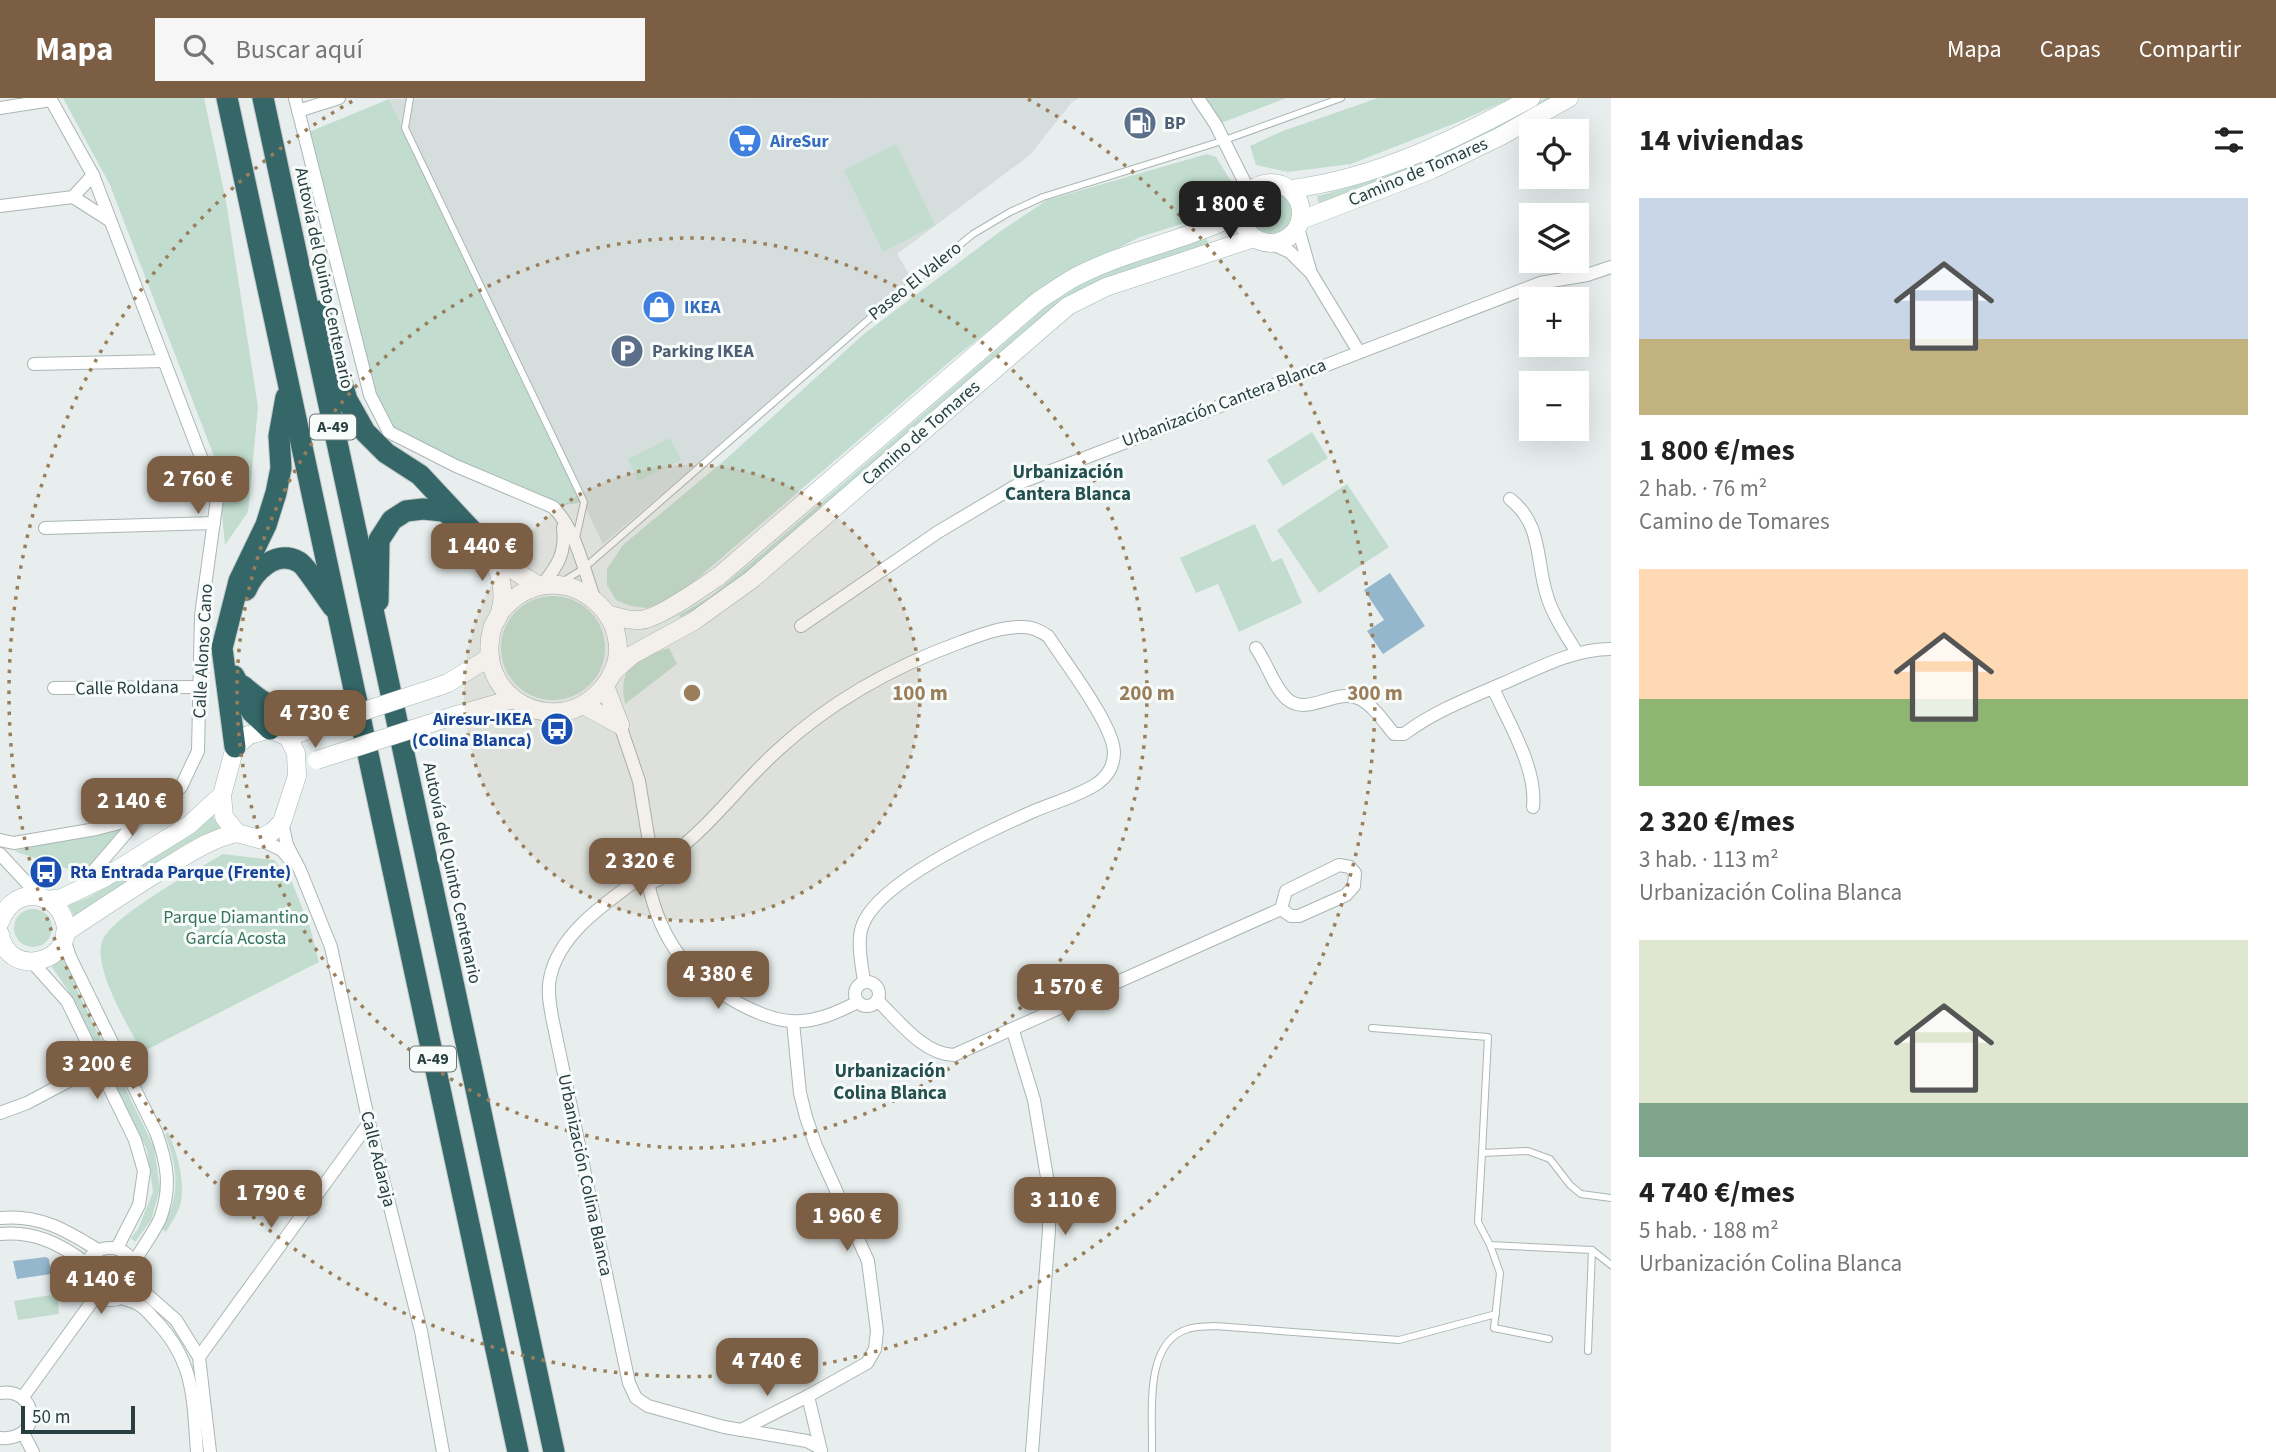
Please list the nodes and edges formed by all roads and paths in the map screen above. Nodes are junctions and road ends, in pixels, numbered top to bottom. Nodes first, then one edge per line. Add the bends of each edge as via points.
1 (227, 98) edge
2 (263, 98) edge
3 (339, 98) edge
4 (410, 98) edge
5 (1198, 98) edge
6 (1341, 98) edge
7 (1531, 98) edge
8 (1569, 98) edge
9 (50, 99) edge
10 (297, 104) edge
11 (0, 108) edge
12 (1222, 141) junction
13 (93, 175) junction
14 (1291, 189) junction
15 (1249, 191) junction
16 (73, 197) junction
17 (0, 206) edge
18 (1241, 213) junction
19 (108, 220) junction
20 (290, 223) junction
21 (1299, 224) junction
22 (1262, 240) junction
23 (1611, 267) edge
24 (1311, 274) junction
25 (1359, 352) junction
26 (163, 361) junction
27 (34, 364) dead end
28 (288, 384) junction
29 (1510, 499) dead end
30 (562, 516) junction
31 (214, 523) junction
32 (470, 527) junction
33 (45, 528) dead end
34 (575, 544) junction
35 (490, 550) junction
36 (583, 569) junction
37 (547, 585) junction
38 (601, 607) junction
39 (336, 611) junction
40 (501, 611) junction
41 (802, 626) dead end
42 (377, 630) junction
43 (1256, 648) dead end
44 (1611, 649) edge
45 (1577, 653) junction
46 (489, 657) junction
47 (234, 677) junction
48 (609, 680) junction
49 (200, 687) junction
50 (54, 688) dead end
51 (1493, 688) junction
52 (513, 699) junction
53 (583, 705) junction
54 (334, 721) junction
55 (620, 725) junction
56 (279, 733) junction
57 (235, 747) junction
58 (297, 776) junction
59 (222, 795) junction
60 (1533, 807) dead end
61 (139, 818) junction
62 (282, 822) junction
63 (237, 833) junction
64 (259, 839) junction
65 (0, 840) edge
66 (0, 854) edge
67 (651, 854) junction
68 (671, 855) junction
69 (300, 870) junction
70 (644, 880) junction
71 (76, 891) junction
72 (45, 899) junction
73 (1281, 909) junction
74 (0, 921) edge
75 (0, 933) edge
76 (65, 935) junction
77 (28, 962) junction
78 (0, 968) edge
79 (863, 982) junction
80 (878, 1001) junction
81 (858, 1002) junction
82 (793, 1022) junction
83 (1372, 1028) dead end
84 (1013, 1031) junction
85 (99, 1065) junction
86 (0, 1113) edge
87 (369, 1123) junction
88 (1482, 1153) junction
89 (1611, 1198) edge
90 (0, 1218) edge
91 (0, 1234) edge
92 (1490, 1245) junction
93 (117, 1248) junction
94 (98, 1250) junction
95 (1592, 1250) junction
96 (134, 1262) junction
97 (86, 1263) junction
98 (1611, 1265) edge
99 (135, 1284) junction
100 (96, 1296) junction
101 (121, 1298) junction
102 (1496, 1314) junction
103 (1549, 1339) dead end
104 (1588, 1351) dead end
105 (200, 1357) junction
106 (0, 1393) edge
107 (23, 1396) junction
108 (808, 1396) junction
109 (741, 1430) junction
110 (23, 1433) junction
111 (0, 1438) edge
112 (821, 1450) edge
113 (33, 1452) edge
114 (197, 1452) edge
115 (210, 1452) edge
116 (443, 1452) edge
117 (518, 1452) edge
118 (554, 1452) edge
119 (1032, 1452) edge
120 (1152, 1452) edge

1 - 28 highway, A-49
2 - 20 highway, Autovía del Quinto Centenario / A-49
3 - 10 street
4 - 34 lane via 405,128 584,502
5 - 12 street
6 - 12 lane, Paseo El Valero
7 - 14 street, Camino de Tomares via 1403,161
8 - 21 street, Camino de Tomares via 1432,170
9 - 11 street
9 - 13 street, Calle Alonso Cano
10 - 30 street via 370,395 390,432 553,507
12 - 15 street
12 - 36 lane, Paseo El Valero via 1043,197 973,234
13 - 16 street
13 - 19 street, Calle Alonso Cano
14 - 15 street via 1274,182
14 - 21 street via 1300,203
15 - 18 street
16 - 17 street
16 - 19 street
18 - 22 street via 1247,231
18 - 38 street, Camino de Tomares via 1070,280 1038,301 719,576 685,600 642,621 623,619
19 - 26 street, Calle Alonso Cano
20 - 32 highway via 347,400 365,432 386,453 420,475
20 - 42 highway, Autovía del Quinto Centenario / A-49
21 - 22 street via 1286,239
21 - 24 street
22 - 24 street via 1290,252
22 - 48 street, Camino de Tomares via 1106,287 1068,306 751,580 694,621 632,655
23 - 25 street, Urbanización Cantera Blanca via 1540,283
24 - 25 street
25 - 41 street, Urbanización Cantera Blanca via 1022,482 938,532
26 - 27 street
26 - 31 street, Calle Alonso Cano via 217,499
28 - 39 highway, A-49
28 - 57 highway via 276,493 239,581 222,648
29 - 45 street via 1532,525 1546,595
30 - 34 street
30 - 37 street via 565,545
31 - 33 street
31 - 49 street, Calle Alonso Cano via 201,615
32 - 35 highway
32 - 42 highway via 443,511 424,509 406,511 392,520 379,540
34 - 36 street
35 - 37 street via 508,567
35 - 40 street via 501,577
36 - 37 lane, Paseo El Valero
36 - 38 street
37 - 38 street via 582,591
37 - 40 street via 517,595
38 - 48 street via 616,638 617,656
39 - 47 highway via 300,562 286,558 269,562 251,577 237,612 229,649
39 - 117 highway, A-49
40 - 46 street via 491,633
42 - 118 highway, Autovía del Quinto Centenario / A-49
43 - 51 street via 1290,701 1308,705 1351,696 1368,704 1398,735
44 - 45 street
45 - 51 street
46 - 52 street via 498,680
46 - 54 street, bridge via 448,683
47 - 54 highway via 258,700 293,717
47 - 56 highway via 253,712
48 - 53 street
48 - 55 street
49 - 50 street, Calle Roldana
49 - 61 street, Calle Alonso Cano via 198,751 181,787 160,807
51 - 60 street via 1531,774
52 - 53 street via 542,712 563,712
52 - 58 street, bridge via 317,760
53 - 55 street
54 - 56 street
55 - 67 street via 639,781
56 - 57 street via 249,735
56 - 58 street via 296,753
57 - 59 street
58 - 62 street
59 - 63 street via 224,817
59 - 71 street via 189,825
61 - 65 street, Calle Alonso Cano via 14,843
61 - 71 street
62 - 64 street
62 - 69 street, Calle Adaraja
63 - 64 street
63 - 76 street via 198,848
64 - 69 street via 282,850
66 - 72 street
67 - 68 street via 666,851
67 - 70 street via 640,868
68 - 70 street via 671,864 661,878
68 - 79 street via 779,748 836,704 945,648 1006,628 1038,629 1048,636 1107,730 1114,748 1108,774 1087,789 938,859 893,890 863,923
69 - 87 street, Calle Adaraja via 331,947
70 - 82 street via 672,948 692,971 724,996
70 - 109 street, Urbanización Colina Blanca via 592,915 562,950 549,980 552,1017 632,1393 648,1406
71 - 72 street
72 - 74 street via 21,898 11,903
72 - 76 street via 60,911
73 - 73 street via 1283,895 1293,886 1339,865 1355,873 1354,886 1346,895 1299,916
73 - 84 street
75 - 77 street via 6,949
76 - 77 street via 52,956
76 - 96 street via 70,957 167,1162 167,1194 159,1220
77 - 78 street
77 - 85 street via 67,1001
79 - 80 street via 878,988
79 - 81 street via 856,988
80 - 81 street via 867,1006
80 - 84 street via 931,1050 943,1055 954,1055
81 - 82 street via 836,1013
82 - 108 street via 806,1117 868,1261 877,1331 867,1363
83 - 88 lane via 1488,1037
84 - 119 street via 1034,1100 1049,1189
85 - 86 street
85 - 93 street via 135,1140 144,1171 139,1205
87 - 105 street
87 - 116 street, Calle Adaraja via 421,1331
88 - 89 lane via 1528,1151 1550,1159 1581,1194
88 - 92 lane via 1478,1222
90 - 94 street via 40,1219
91 - 97 street via 34,1235
92 - 95 lane
92 - 102 lane via 1500,1273
93 - 94 street
93 - 96 street
94 - 97 street
95 - 98 lane
95 - 104 lane
96 - 99 street
97 - 100 street via 84,1274
99 - 101 street
99 - 105 street via 176,1320
100 - 101 street
100 - 107 street
101 - 114 street via 142,1306 187,1366
102 - 103 lane via 1494,1328
102 - 120 lane via 1399,1340 1215,1326 1187,1329 1160,1351 1155,1368
105 - 115 street
106 - 107 street
107 - 110 street via 31,1409 29,1427
108 - 109 street
108 - 112 street, Urbanización Colina Blanca
109 - 112 street, Urbanización Colina Blanca via 807,1441
110 - 111 street
110 - 113 street

